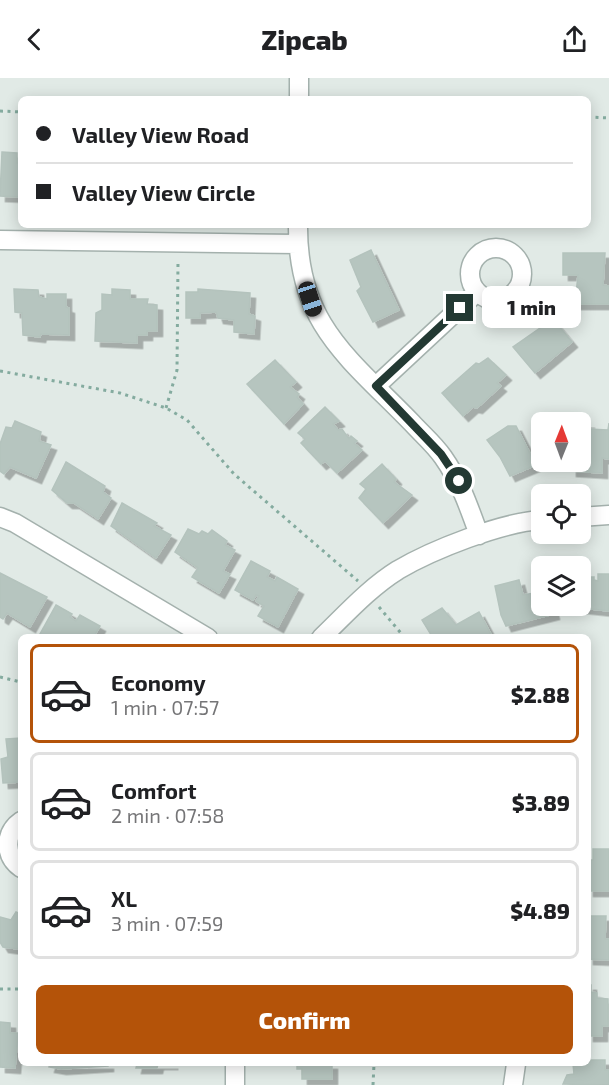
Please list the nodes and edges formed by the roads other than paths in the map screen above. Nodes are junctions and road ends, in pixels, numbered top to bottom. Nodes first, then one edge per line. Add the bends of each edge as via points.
1 (299, 78) edge
2 (299, 96) edge
3 (298, 228) edge
4 (0, 240) edge
5 (298, 244) junction
6 (477, 292) dead end
7 (376, 386) junction
8 (0, 517) edge
9 (531, 521) edge
10 (479, 535) junction
11 (201, 634) edge
12 (325, 634) edge
13 (18, 824) edge
14 (18, 865) edge
15 (235, 1066) edge
16 (516, 1066) edge
17 (235, 1085) edge
18 (513, 1085) edge

1 - 2 street
3 - 5 street
4 - 5 street
5 - 7 street via 304,282 316,316 337,346
6 - 7 street
7 - 10 street via 441,454 459,481
8 - 11 street
9 - 10 street
10 - 12 street via 398,570
13 - 14 street via 11,831 8,850
15 - 17 street
16 - 18 street

